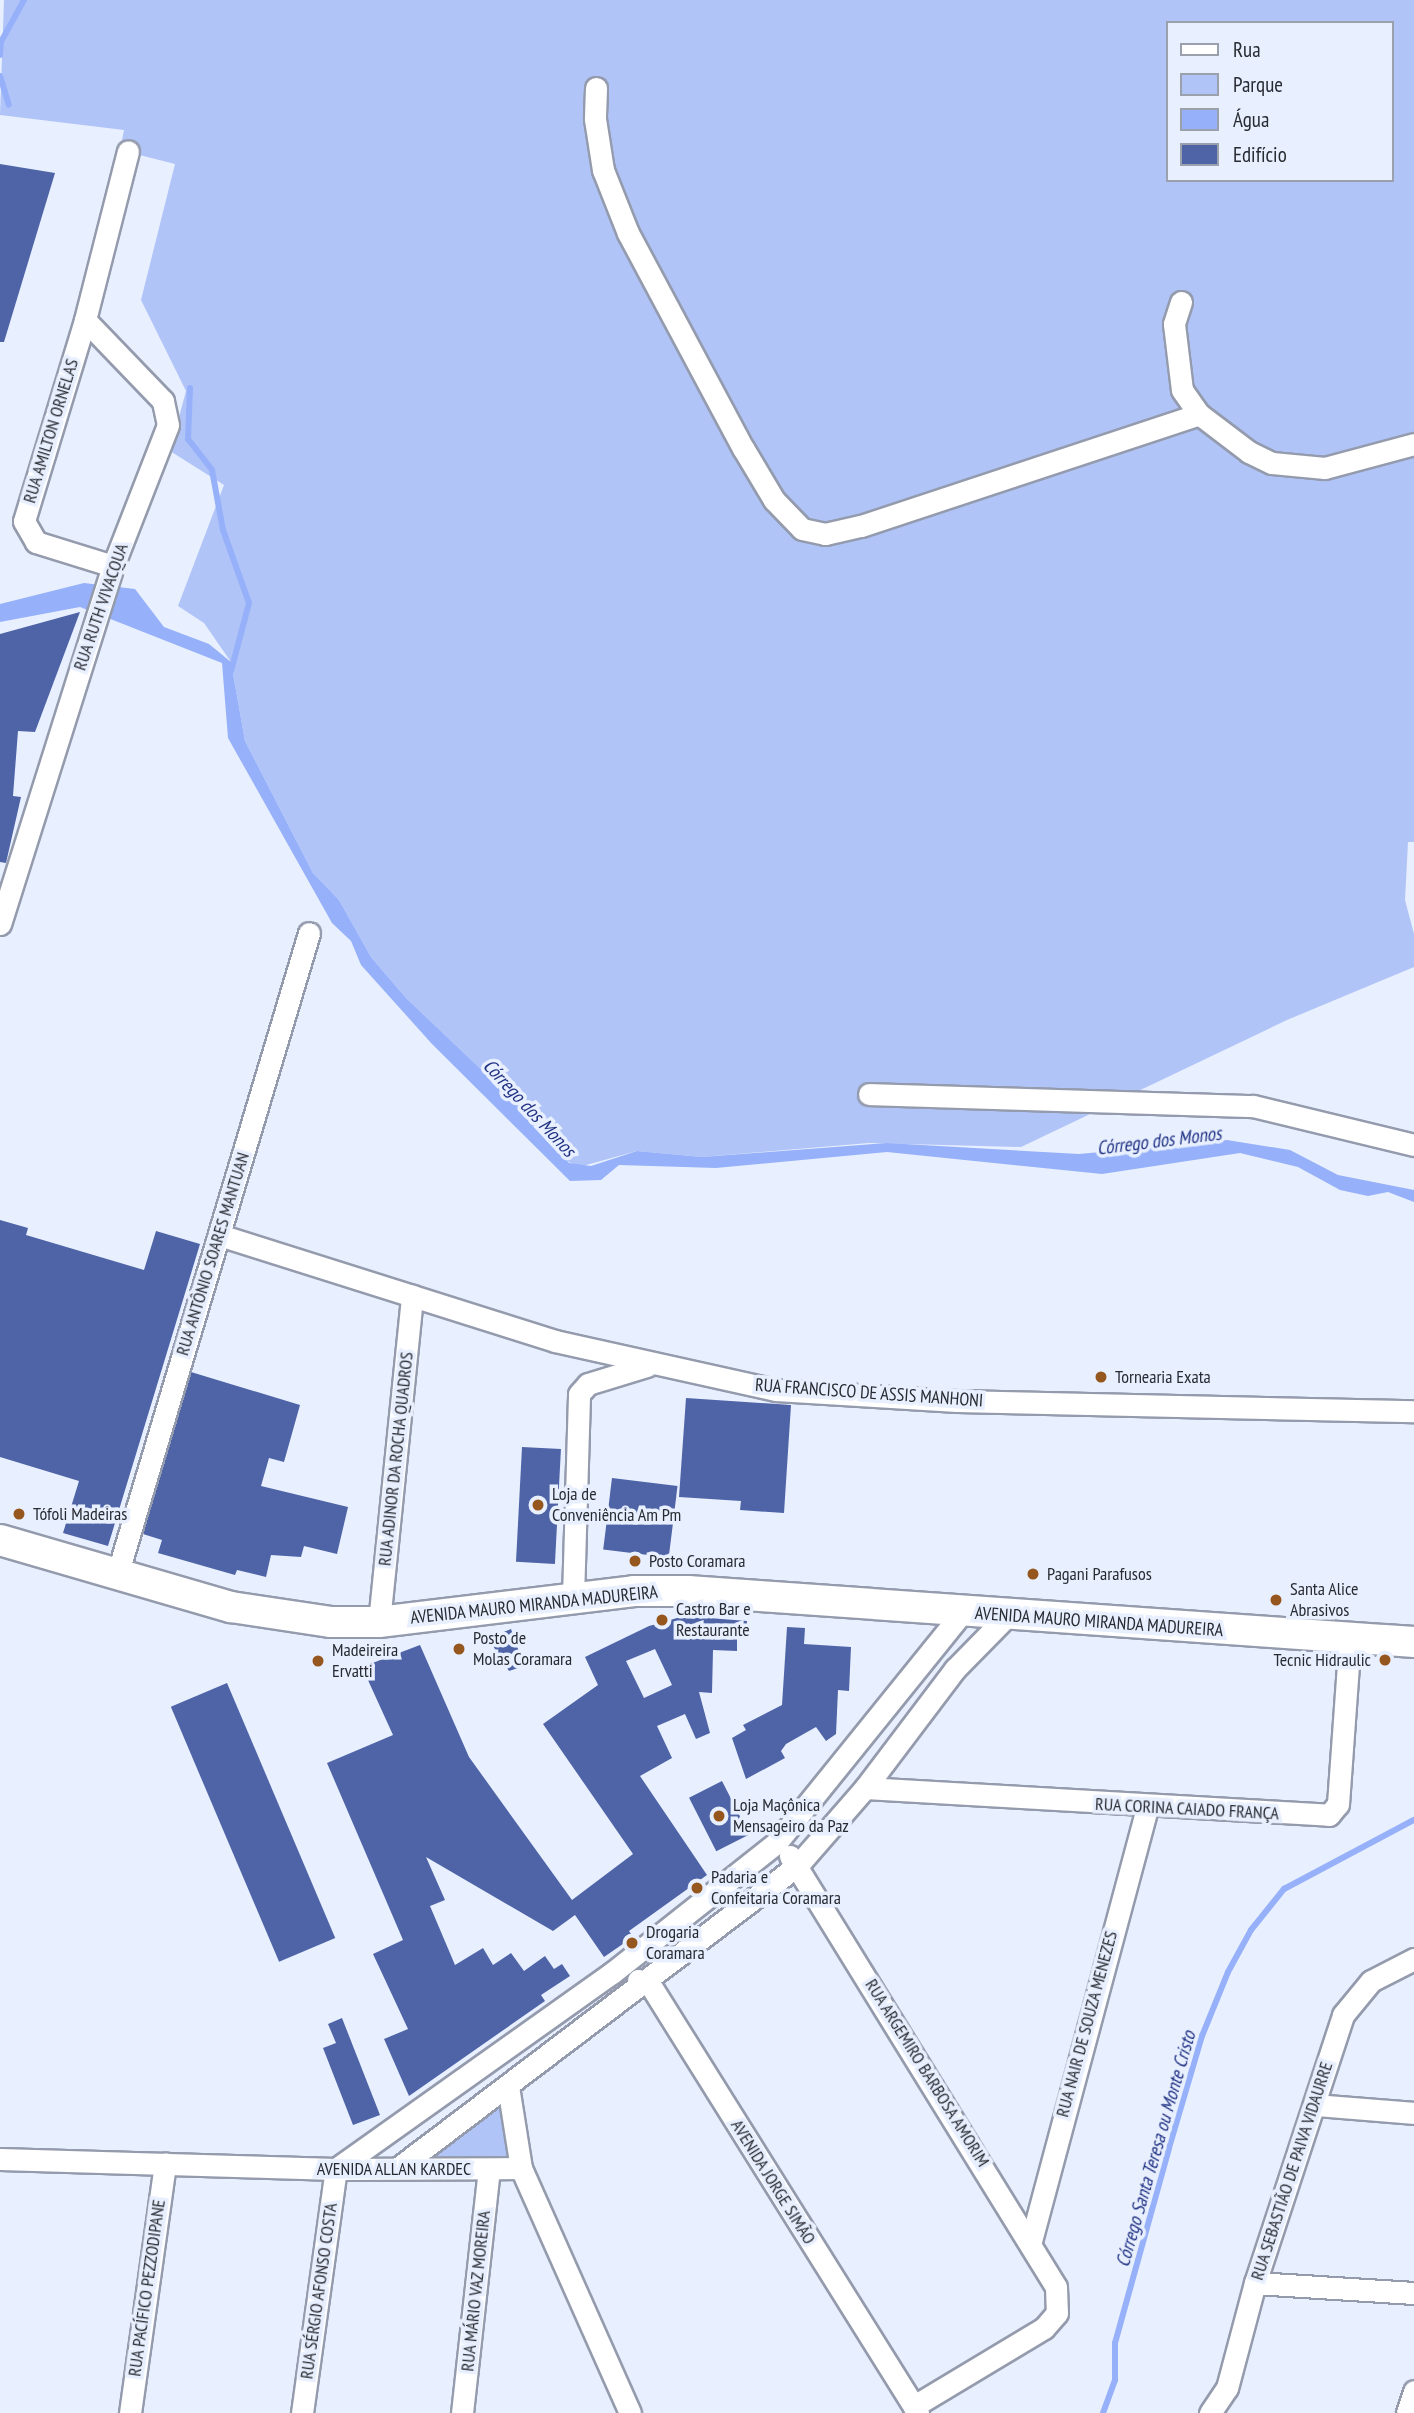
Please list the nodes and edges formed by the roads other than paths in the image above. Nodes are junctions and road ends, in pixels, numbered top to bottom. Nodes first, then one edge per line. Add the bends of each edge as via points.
1 (596, 88) dead end
2 (128, 150) dead end
3 (1181, 302) dead end
4 (85, 320) junction
5 (1199, 414) junction
6 (1414, 444) edge
7 (111, 573) junction
8 (0, 923) edge
9 (309, 933) dead end
10 (869, 1094) dead end
11 (1414, 1145) edge
12 (219, 1235) junction
13 (412, 1296) junction
14 (649, 1365) junction
15 (1414, 1411) edge
16 (0, 1540) edge
17 (117, 1575) junction
18 (573, 1598) junction
19 (962, 1613) junction
20 (1007, 1616) junction
21 (379, 1622) junction
22 (1350, 1638) junction
23 (1414, 1642) edge
24 (865, 1788) junction
25 (1147, 1808) junction
26 (777, 1842) junction
27 (798, 1865) junction
28 (1414, 1959) edge
29 (612, 1973) junction
30 (649, 1983) junction
31 (546, 2020) junction
32 (564, 2043) junction
33 (508, 2086) junction
34 (1315, 2105) junction
35 (1414, 2113) edge
36 (0, 2159) edge
37 (165, 2163) junction
38 (398, 2168) junction
39 (521, 2168) junction
40 (336, 2169) junction
41 (489, 2169) junction
42 (1031, 2241) junction
43 (1255, 2283) junction
44 (1414, 2294) edge
45 (1414, 2391) edge
46 (916, 2409) edge
47 (130, 2413) edge
48 (302, 2413) edge
49 (462, 2413) edge
50 (630, 2413) edge
51 (1210, 2413) edge
52 (1407, 2413) edge

1 - 5 street via 595,119 603,170 628,233 743,448 774,500 802,529 825,534 861,526
2 - 4 street
3 - 5 street via 1174,324 1176,368 1182,390
4 - 7 street, RUA RUTH VIVACQUA via 163,401 169,417
4 - 7 street, RUA AMILTON ORNELAS via 25,529 36,542
5 - 6 street via 1249,452 1302,468 1353,464
7 - 8 street, RUA RUTH VIVACQUA
9 - 12 street, RUA ANTÔNIO SOARES MANTUAN
10 - 11 street via 1253,1106
12 - 13 street, RUA FRANCISCO DE ASSIS MANHONI
12 - 17 street, RUA ANTÔNIO SOARES MANTUAN
13 - 14 street, RUA FRANCISCO DE ASSIS MANHONI
13 - 21 street, RUA ADINOR DA ROCHA QUADROS
14 - 15 street, RUA FRANCISCO DE ASSIS MANHONI via 790,1391 957,1401
14 - 18 street via 588,1384 579,1394
16 - 17 main road, AVENIDA MAURO MIRANDA MADUREIRA
17 - 21 main road, AVENIDA MAURO MIRANDA MADUREIRA via 288,1618
18 - 19 main road, AVENIDA MAURO MIRANDA MADUREIRA via 688,1591
18 - 21 main road, AVENIDA MAURO MIRANDA MADUREIRA
19 - 20 main road, AVENIDA MAURO MIRANDA MADUREIRA
19 - 26 street
20 - 22 main road, AVENIDA MAURO MIRANDA MADUREIRA
20 - 24 street via 955,1669
22 - 23 main road, AVENIDA MAURO MIRANDA MADUREIRA
22 - 25 street, RUA CORINA CAIADO FRANÇA via 1335,1811 1309,1816
24 - 25 street, RUA CORINA CAIADO FRANÇA
24 - 27 street
25 - 42 street, RUA NAIR DE SOUZA MENEZES
26 - 27 street, RUA ARGEMIRO BARBOSA AMORIM
26 - 29 street
27 - 30 street
27 - 42 street, RUA ARGEMIRO BARBOSA AMORIM
28 - 34 street, RUA SEBASTIÃO DE PAIVA VIDAURRE via 1355,1995 1343,2015
29 - 30 street
29 - 31 street
30 - 32 street
30 - 46 street, AVENIDA JORGE SIMÃO
31 - 32 street
31 - 40 street
32 - 33 street
33 - 38 street
33 - 39 street
34 - 35 street
34 - 43 street, RUA SEBASTIÃO DE PAIVA VIDAURRE
36 - 37 street, AVENIDA ALLAN KARDEC
37 - 40 street, AVENIDA ALLAN KARDEC
37 - 47 street, RUA PACÍFICO PEZZODIPANE
38 - 40 street, AVENIDA ALLAN KARDEC
38 - 41 street, AVENIDA ALLAN KARDEC
39 - 41 street, AVENIDA ALLAN KARDEC
39 - 50 street
40 - 48 street, RUA SÉRGIO AFONSO COSTA
41 - 49 street, RUA MÁRIO VAZ MOREIRA
42 - 46 street, RUA ARGEMIRO BARBOSA AMORIM via 1056,2287 1057,2312 1044,2328
43 - 44 street
43 - 51 street, RUA SEBASTIÃO DE PAIVA VIDAURRE via 1227,2388
45 - 52 street

